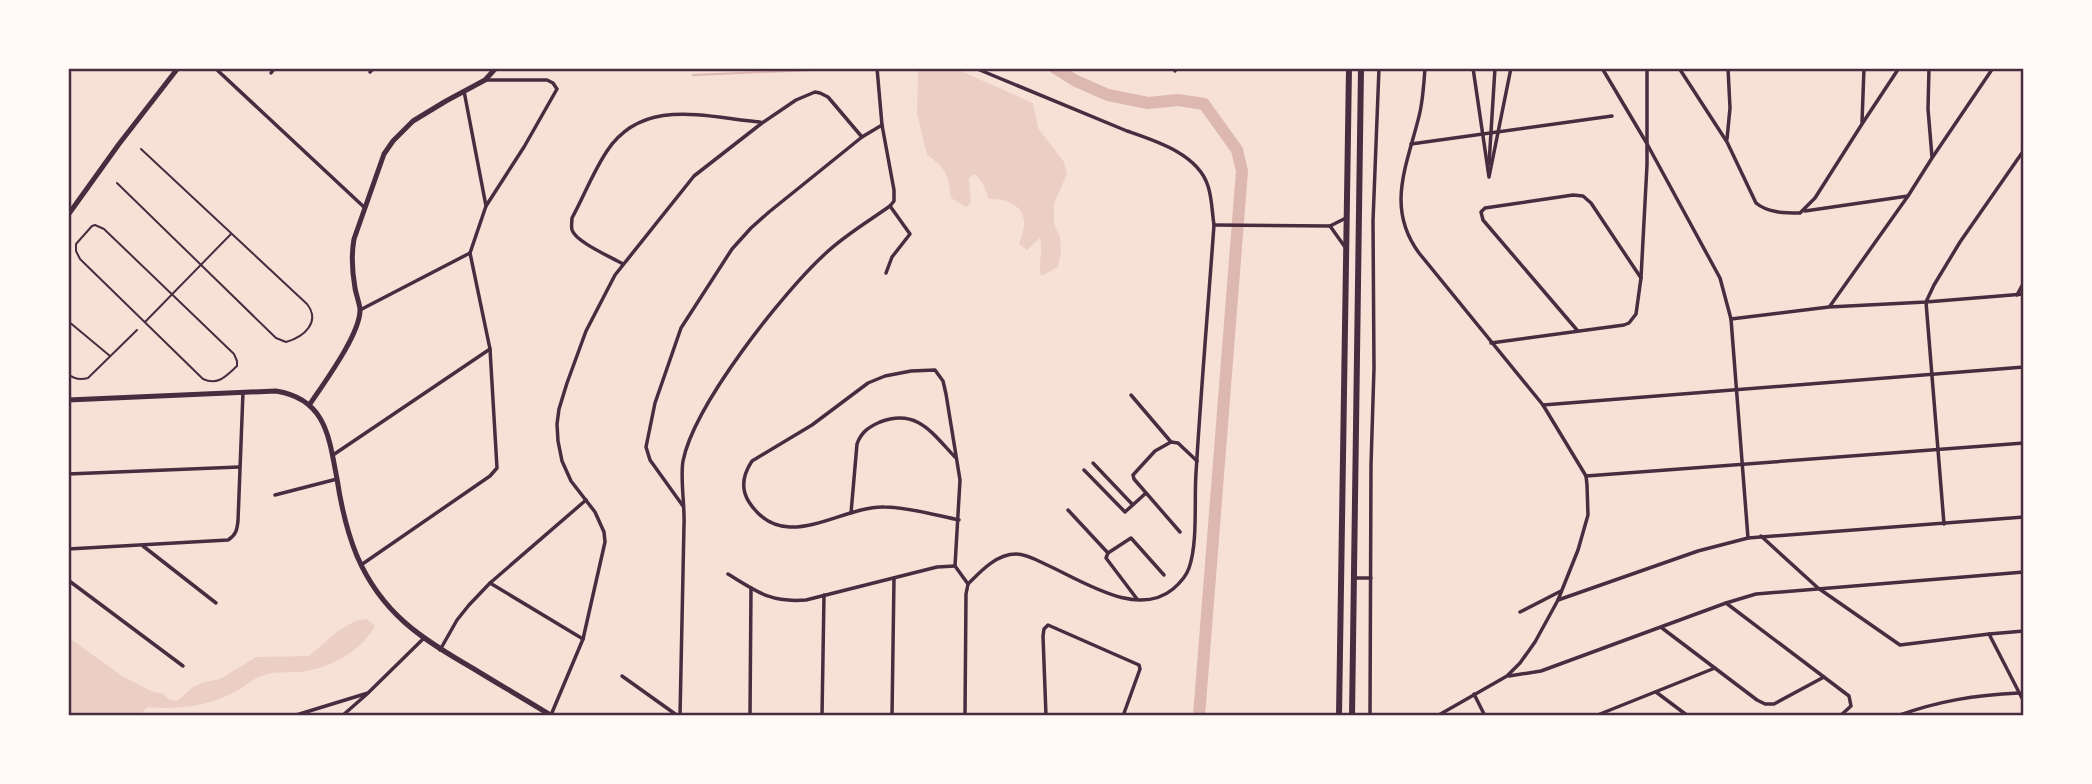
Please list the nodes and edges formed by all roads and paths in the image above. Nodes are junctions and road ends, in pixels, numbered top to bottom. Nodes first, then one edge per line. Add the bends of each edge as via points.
1 (178, 68) edge
2 (215, 68) edge
3 (496, 68) edge
4 (877, 68) edge
5 (975, 68) edge
6 (1349, 68) edge
7 (1360, 68) edge
8 (1379, 68) edge
9 (1425, 68) edge
10 (1473, 68) edge
11 (1495, 68) edge
12 (1511, 68) edge
13 (1602, 68) edge
14 (1647, 68) edge
15 (1679, 68) edge
16 (1728, 68) edge
17 (1864, 68) edge
18 (1899, 68) edge
19 (1929, 68) edge
20 (1993, 68) edge
21 (485, 80) junction
22 (464, 91) junction
23 (1612, 116) dead end
24 (762, 122) junction
25 (1861, 124) junction
26 (882, 125) junction
27 (863, 137) junction
28 (1646, 142) junction
29 (1727, 142) junction
30 (1411, 144) junction
31 (141, 149) dead end
32 (2024, 150) edge
33 (1932, 158) junction
34 (1489, 177) junction
35 (117, 183) dead end
36 (1908, 196) junction
37 (485, 206) junction
38 (890, 206) junction
39 (365, 208) junction
40 (1801, 212) junction
41 (68, 215) edge
42 (1347, 217) junction
43 (1214, 225) junction
44 (1330, 226) junction
45 (232, 233) junction
46 (1347, 250) junction
47 (470, 253) junction
48 (623, 264) junction
49 (201, 265) junction
50 (886, 273) dead end
51 (1641, 278) junction
52 (2024, 282) edge
53 (2024, 294) edge
54 (172, 295) junction
55 (2017, 295) junction
56 (1926, 302) junction
57 (1829, 307) junction
58 (360, 310) junction
59 (1731, 319) junction
60 (68, 321) edge
61 (145, 322) junction
62 (137, 330) dead end
63 (1577, 330) junction
64 (1491, 343) junction
65 (489, 349) junction
66 (111, 357) junction
67 (2024, 367) edge
68 (68, 374) edge
69 (1931, 375) junction
70 (243, 391) junction
71 (1736, 391) junction
72 (1131, 395) dead end
73 (68, 400) edge
74 (310, 404) junction
75 (1543, 405) junction
76 (1171, 442) junction
77 (2024, 443) edge
78 (1937, 449) junction
79 (333, 455) junction
80 (956, 458) junction
81 (1197, 461) junction
82 (1093, 463) dead end
83 (1743, 465) junction
84 (239, 467) junction
85 (1084, 470) dead end
86 (68, 474) edge
87 (1586, 476) junction
88 (337, 479) junction
89 (1146, 493) junction
90 (275, 495) dead end
91 (586, 500) junction
92 (1133, 505) junction
93 (685, 508) junction
94 (1068, 510) dead end
95 (851, 513) junction
96 (2023, 518) edge
97 (959, 520) junction
98 (1944, 524) junction
99 (1180, 532) dead end
100 (1762, 537) junction
101 (1748, 538) junction
102 (141, 544) junction
103 (68, 548) edge
104 (1108, 554) junction
105 (361, 565) junction
106 (955, 566) junction
107 (2024, 572) edge
108 (728, 574) dead end
109 (1164, 576) dead end
110 (894, 578) junction
111 (1353, 578) junction
112 (1371, 578) junction
113 (68, 579) edge
114 (490, 583) junction
115 (968, 584) junction
116 (751, 588) junction
117 (1818, 588) junction
118 (1561, 591) junction
119 (824, 595) junction
120 (1558, 600) junction
121 (1138, 601) junction
122 (216, 603) dead end
123 (1726, 603) junction
124 (1520, 611) dead end
125 (1662, 628) junction
126 (2024, 631) edge
127 (1989, 634) junction
128 (423, 639) junction
129 (583, 639) junction
130 (440, 650) junction
131 (183, 666) dead end
132 (1715, 668) junction
133 (622, 676) dead end
134 (1507, 676) junction
135 (1824, 677) junction
136 (1656, 692) junction
137 (368, 693) junction
138 (2019, 693) junction
139 (1474, 694) junction
140 (2024, 702) edge
141 (551, 715) edge
142 (293, 716) edge
143 (342, 716) edge
144 (679, 716) edge
145 (750, 716) edge
146 (822, 716) edge
147 (892, 716) edge
148 (965, 716) edge
149 (1046, 716) edge
150 (1123, 716) edge
151 (1339, 716) edge
152 (1352, 716) edge
153 (1370, 716) edge
154 (1437, 716) edge
155 (1485, 716) edge
156 (1596, 716) edge
157 (1688, 716) edge
158 (1840, 716) edge
159 (1897, 716) edge

1 - 41 main road
2 - 39 street
3 - 21 main road
4 - 26 street
5 - 43 street via 1181,154 1196,164 1208,184
6 - 42 highway
7 - 111 highway
8 - 112 street via 1373,221
9 - 30 street
10 - 34 street
11 - 34 street
12 - 34 street
13 - 28 street
14 - 28 street
15 - 29 street
16 - 29 street
17 - 25 street
18 - 25 street
19 - 33 street
20 - 33 street
21 - 22 main road
21 - 37 street via 547,80 556,89
22 - 37 street
22 - 39 main road via 413,121 393,141
23 - 30 street
24 - 27 street via 815,92 828,97
24 - 48 street via 694,176
24 - 48 street via 656,115 616,140 571,227 583,241
25 - 40 street via 1815,198
26 - 27 street
26 - 38 street via 894,190
27 - 93 street via 751,228 732,249 681,328 655,403 646,447 650,460
28 - 51 street
28 - 59 street via 1720,278
29 - 40 street via 1759,206 1783,213
30 - 64 street via 1401,192 1405,229
31 - 45 lane
32 - 56 street
33 - 36 street
35 - 49 lane
36 - 40 street
36 - 57 street
37 - 47 street
38 - 50 street via 910,233
38 - 93 street via 805,273 732,366 690,441 683,463
39 - 58 main road via 352,253
42 - 44 street
42 - 46 highway
43 - 44 street
43 - 81 street
44 - 46 street
45 - 49 lane
45 - 49 lane via 311,308 313,318 302,336 286,342 276,338
46 - 151 highway
47 - 58 street
47 - 65 street
48 - 91 street via 586,331 559,409 562,461
49 - 54 lane
51 - 63 street via 1637,310 1629,323
51 - 63 street via 1583,196 1483,209 1483,220
52 - 55 street
53 - 55 street
54 - 61 lane
54 - 61 lane via 234,354 237,366 222,380 209,382
54 - 61 lane via 104,229 95,225 85,232 75,244 80,259
55 - 56 street
56 - 57 street
56 - 69 street
57 - 59 street
58 - 74 main road via 354,331
59 - 71 street
60 - 66 lane
62 - 66 lane
63 - 64 street
64 - 75 street
65 - 79 street
65 - 105 street via 497,468
66 - 68 lane via 88,378 75,379
67 - 69 street
69 - 71 street
69 - 78 street
70 - 73 main road
70 - 74 main road via 284,392
70 - 84 street
71 - 75 street
71 - 83 street
72 - 76 street
74 - 79 main road via 323,423
75 - 87 street
76 - 81 street
76 - 89 street via 1134,472
77 - 78 street
78 - 83 street
78 - 98 street
79 - 88 main road
80 - 95 street via 918,422 894,417 869,427 857,444
80 - 95 street via 943,380 935,370 927,370 868,383 812,425 752,461 746,471 743,482 753,508 783,527 810,526
80 - 97 street
81 - 121 street via 1190,565 1167,594
82 - 92 street
83 - 87 street
83 - 101 street
84 - 86 street
84 - 102 street via 234,536
85 - 92 street via 1125,512
87 - 118 street via 1586,523
88 - 90 street
88 - 105 main road
89 - 92 street
89 - 99 street
91 - 114 street
91 - 129 street via 601,523 605,542
93 - 144 street
94 - 104 street
95 - 97 street via 885,507
96 - 98 street
97 - 106 street
98 - 100 street
100 - 101 street
100 - 117 street
101 - 120 street
102 - 103 street
102 - 122 street
104 - 109 street via 1131,538
104 - 121 street via 1105,558
105 - 128 main road via 387,604
106 - 110 street
106 - 115 street
107 - 117 street
108 - 116 street
110 - 119 street
110 - 147 street
111 - 112 street
111 - 152 highway
112 - 153 street
113 - 131 street
114 - 129 street
114 - 130 street via 457,620
115 - 121 street via 997,559 1016,554
115 - 148 street
116 - 119 street via 788,602
116 - 145 street
117 - 123 street via 1756,594
117 - 127 street via 1900,645
118 - 120 street
118 - 124 street
119 - 146 street
120 - 134 street via 1535,642
123 - 125 street
123 - 135 street
125 - 132 street
125 - 134 street via 1541,671
126 - 127 street
127 - 138 street
128 - 130 main road
128 - 137 street
129 - 141 street
130 - 141 main road
132 - 135 street via 1757,700 1771,704
132 - 136 street
133 - 144 street
134 - 139 street
135 - 158 street via 1849,696 1851,706
136 - 156 street
136 - 157 street
137 - 142 street
137 - 143 street
138 - 140 street
138 - 159 street via 1948,700
139 - 154 street
139 - 155 street
149 - 150 street via 1043,636 1045,627 1052,626 1140,667

